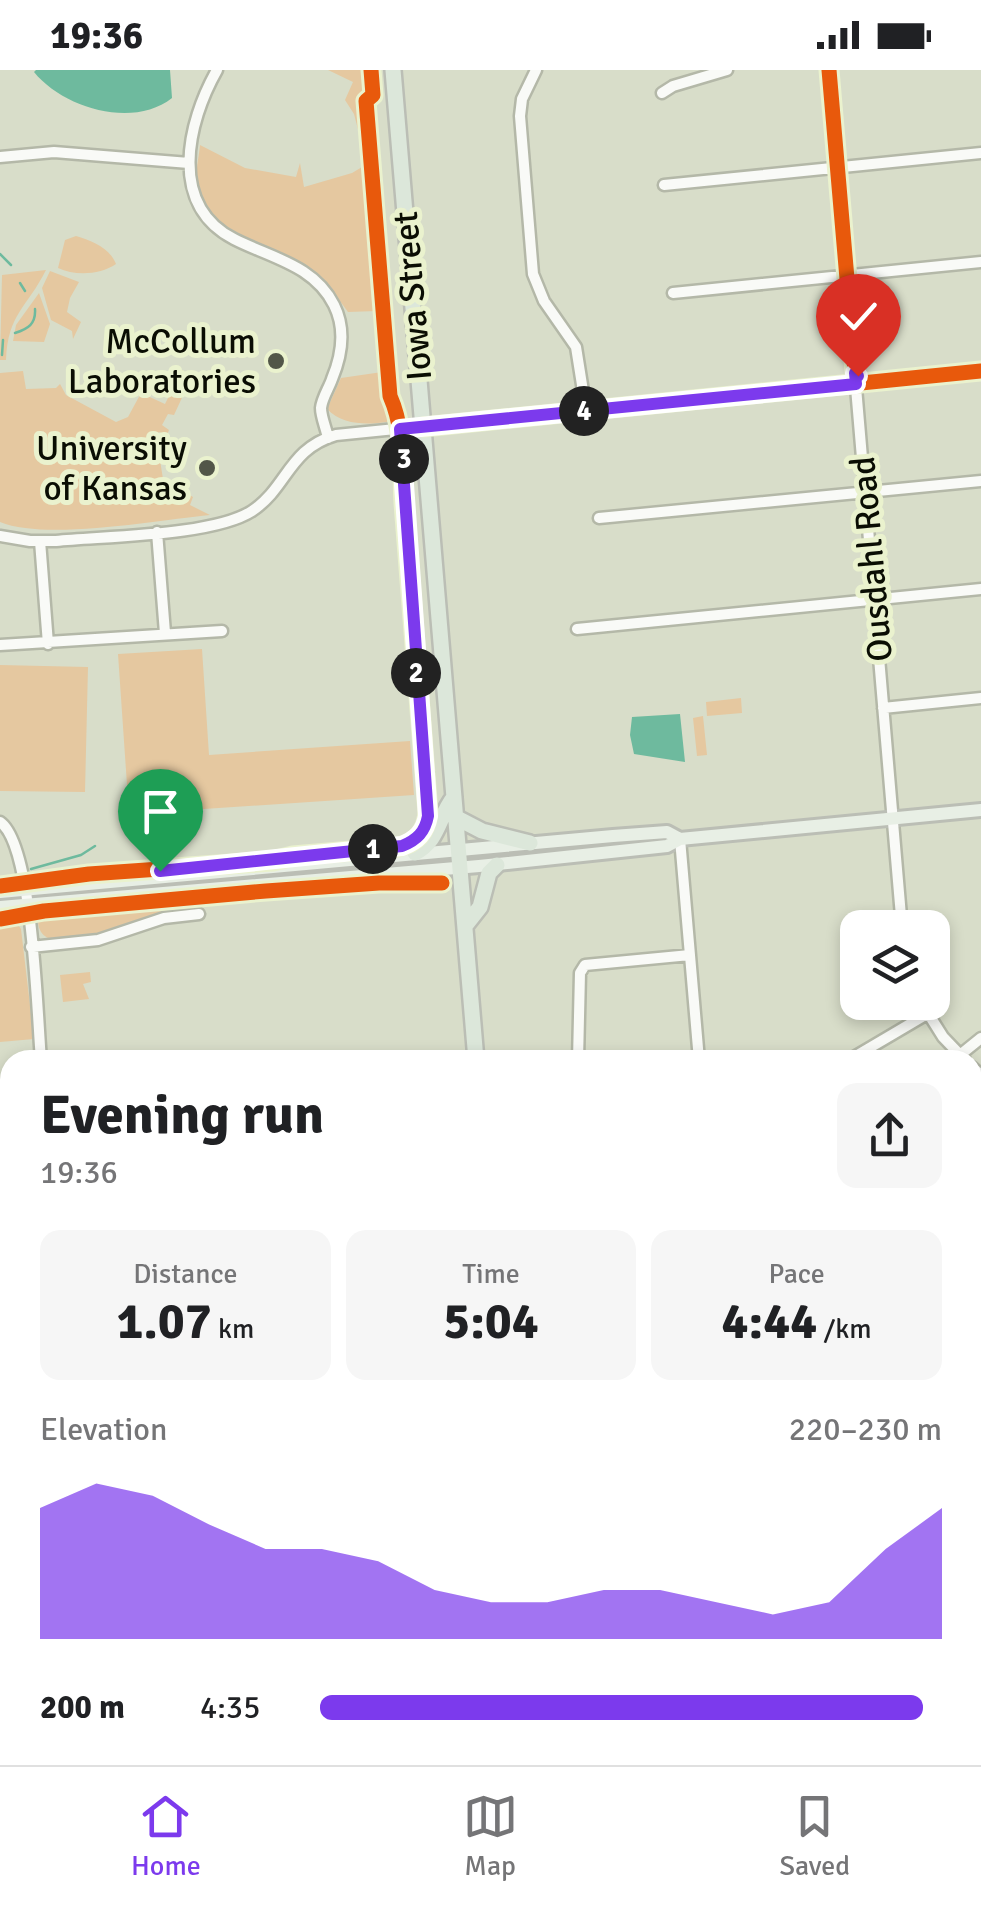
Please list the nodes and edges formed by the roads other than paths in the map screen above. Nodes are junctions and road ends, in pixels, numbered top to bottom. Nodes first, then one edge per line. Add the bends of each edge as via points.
1 (217, 70) edge
2 (393, 70) edge
3 (536, 70) edge
4 (727, 70) edge
5 (829, 70) edge
6 (662, 93) dead end
7 (981, 153) edge
8 (0, 157) edge
9 (189, 164) junction
10 (837, 168) junction
11 (664, 185) dead end
12 (981, 262) edge
13 (846, 276) junction
14 (673, 293) dead end
15 (981, 371) edge
16 (855, 378) junction
17 (868, 382) junction
18 (857, 396) junction
19 (586, 410) junction
20 (422, 426) junction
21 (328, 438) junction
22 (981, 481) edge
23 (865, 492) junction
24 (599, 518) dead end
25 (157, 532) junction
26 (0, 536) edge
27 (40, 542) junction
28 (981, 589) edge
29 (874, 600) junction
30 (578, 629) dead end
31 (222, 631) dead end
32 (165, 633) junction
33 (0, 644) edge
34 (48, 644) junction
35 (981, 698) edge
36 (883, 708) junction
37 (454, 796) junction
38 (981, 810) edge
39 (455, 817) junction
40 (893, 819) junction
41 (0, 822) edge
42 (0, 837) edge
43 (680, 839) junction
44 (14, 840) junction
45 (530, 844) junction
46 (458, 849) junction
47 (416, 853) junction
48 (497, 864) junction
49 (460, 868) junction
50 (0, 892) edge
51 (26, 898) junction
52 (0, 907) edge
53 (901, 910) edge
54 (199, 914) dead end
55 (464, 926) junction
56 (31, 947) junction
57 (690, 955) junction
58 (916, 1020) edge
59 (931, 1020) edge
60 (39, 1050) edge
61 (475, 1050) edge
62 (578, 1050) edge
63 (698, 1050) edge
64 (869, 1050) edge
65 (955, 1050) edge

1 - 9 street via 201,104
2 - 20 highway, Iowa Street
3 - 19 street via 520,116 533,274 576,347
4 - 6 street
5 - 10 street, Ousdahl Road
7 - 10 street
8 - 9 street via 54,152
9 - 21 street via 194,198 213,225 300,268 333,303 342,340 321,407
10 - 11 street
10 - 13 street, Ousdahl Road
12 - 13 street
13 - 14 street
13 - 16 street, Ousdahl Road
15 - 17 street
16 - 17 street
16 - 18 street, Ousdahl Road
16 - 19 street
17 - 18 street
18 - 23 street, Ousdahl Road
19 - 20 street
20 - 21 street
20 - 37 highway, Iowa Street
21 - 25 street via 304,450 273,492 240,518
22 - 23 street
23 - 24 street
23 - 29 street, Ousdahl Road
25 - 27 street
25 - 32 street
26 - 27 street
27 - 34 street
28 - 29 street
29 - 30 street
29 - 36 street, Ousdahl Road
31 - 32 street
32 - 34 street
33 - 34 street
35 - 36 street
36 - 40 street, Ousdahl Road
37 - 39 highway, Iowa Street
37 - 47 highway via 433,840
38 - 40 main road
39 - 45 highway
39 - 46 highway, Iowa Street
40 - 43 main road
40 - 53 street, Ousdahl Road
41 - 44 street
42 - 44 street
43 - 45 main road via 667,832
43 - 48 main road via 667,846
43 - 57 street
44 - 51 street
45 - 46 main road
46 - 47 main road
46 - 49 highway, Iowa Street
47 - 51 main road
48 - 49 main road
48 - 55 highway via 480,907
49 - 51 main road
49 - 55 highway, Iowa Street
50 - 51 main road
51 - 52 main road
51 - 56 street
54 - 56 street via 98,940
55 - 61 highway, Iowa Street
56 - 60 street
57 - 62 street via 585,964
57 - 63 street
58 - 64 street
59 - 65 street

